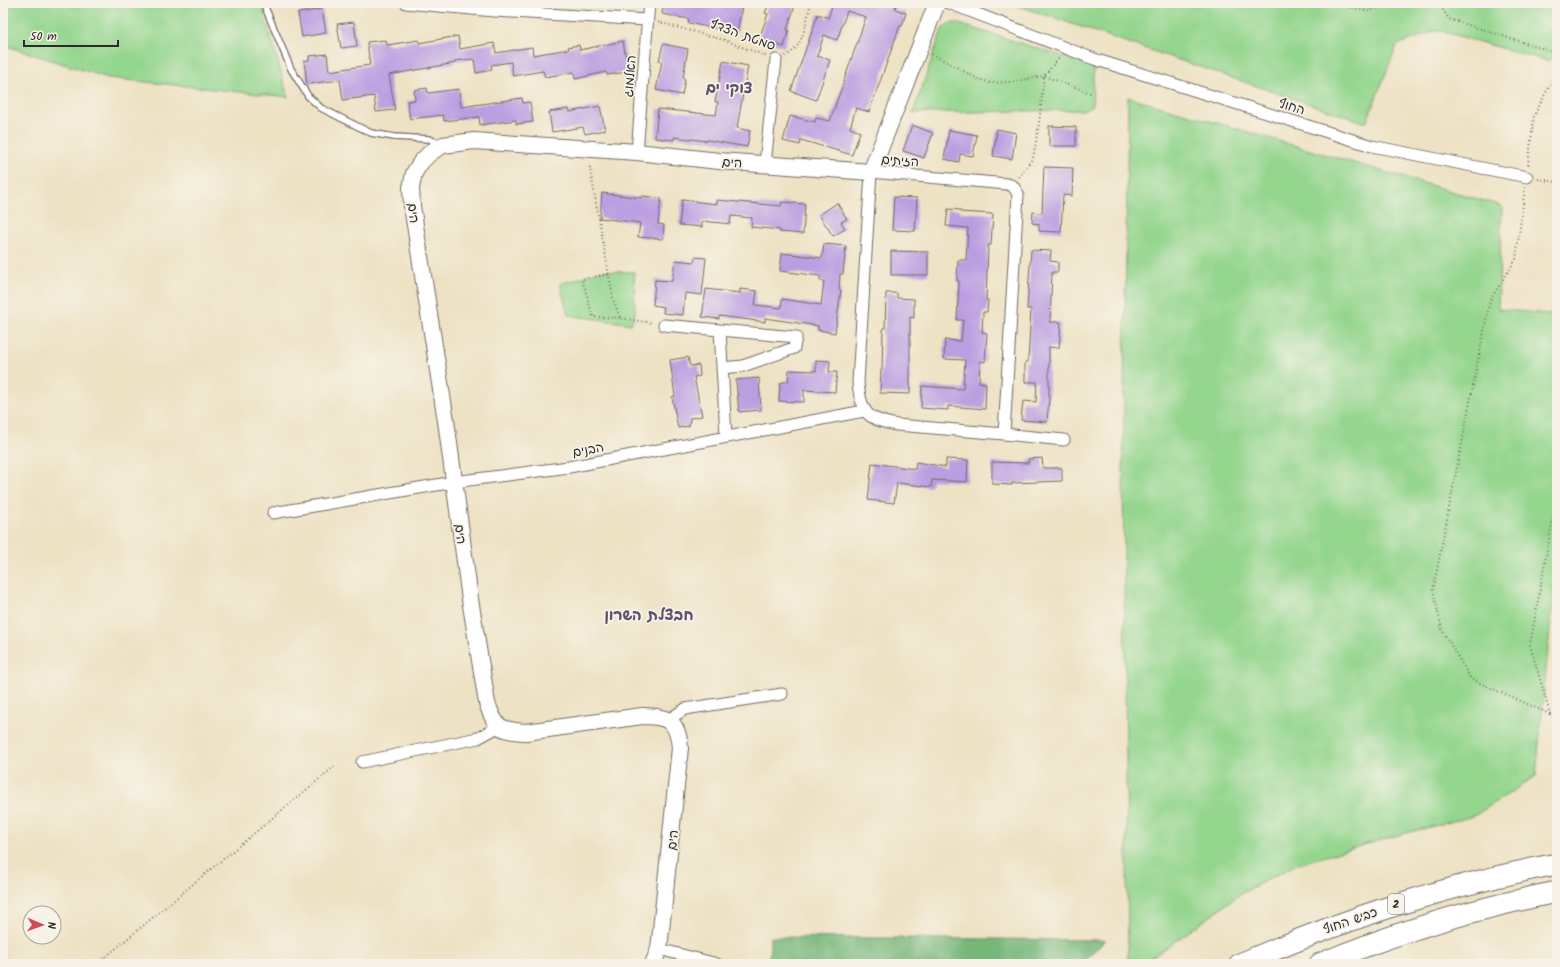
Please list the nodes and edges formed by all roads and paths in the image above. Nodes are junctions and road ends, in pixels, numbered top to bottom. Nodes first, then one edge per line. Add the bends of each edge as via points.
1 (265, 3) edge
2 (406, 3) edge
3 (649, 3) edge
4 (811, 3) edge
5 (937, 3) edge
6 (949, 3) edge
7 (1347, 3) edge
8 (1389, 3) edge
9 (1438, 3) edge
10 (647, 20) junction
11 (920, 48) junction
12 (1068, 49) junction
13 (1557, 53) edge
14 (776, 60) junction
15 (1557, 72) edge
16 (1044, 76) junction
17 (1093, 94) dead end
18 (443, 145) junction
19 (586, 149) junction
20 (637, 152) junction
21 (765, 164) junction
22 (871, 172) junction
23 (1527, 177) junction
24 (1557, 182) edge
25 (1013, 186) junction
26 (608, 274) junction
27 (620, 318) junction
28 (664, 325) joint
29 (720, 330) junction
30 (722, 368) junction
31 (864, 411) junction
32 (1004, 434) junction
33 (726, 436) junction
34 (1064, 440) dead end
35 (454, 482) junction
36 (1557, 495) edge
37 (273, 513) dead end
38 (782, 694) dead end
39 (1550, 714) junction
40 (668, 720) junction
41 (1557, 721) edge
42 (498, 727) junction
43 (362, 762) dead end
44 (335, 766) dead end
45 (1557, 864) edge
46 (1557, 892) edge
47 (659, 949) junction
48 (97, 964) edge
49 (654, 964) edge
50 (716, 964) edge
51 (1240, 964) edge
52 (1320, 964) edge

1 - 18 lane via 291,69 308,96 321,108 371,133 429,139
2 - 10 street
3 - 10 street, האלמוג
4 - 14 path via 799,45 789,55
5 - 11 street
6 - 12 street, החוף
7 - 8 path via 1349,7 1370,11
9 - 13 path via 1449,19
10 - 14 path, סמטת הצדף via 724,40
10 - 20 street, האלמוג
11 - 16 path via 978,79 991,83
11 - 22 street
12 - 16 path
12 - 23 street, החוף via 1372,146
14 - 21 street, סמטת הצדף
15 - 23 path via 1534,116
16 - 17 path
16 - 25 path via 1033,158
18 - 19 street, הים via 474,141
18 - 35 street, הים via 421,162 414,173 411,188
19 - 20 street, הים
19 - 26 path
20 - 21 street, הים
21 - 22 street, הים
22 - 25 street, הזיתים
22 - 31 street, הזיתים via 858,382 859,397
23 - 24 path
23 - 39 path via 1516,259 1490,300 1433,590 1442,630 1471,679
25 - 32 street via 1018,194
26 - 27 path
26 - 27 path via 582,279 593,317
27 - 28 path
28 - 29 street
29 - 30 street
29 - 30 street via 796,337 794,348 743,366
30 - 33 street
31 - 32 street via 882,422 897,425
31 - 33 street, הבנים
32 - 34 street
33 - 35 street, הבנים via 569,467
35 - 37 street, הבנים
35 - 42 street, הים via 487,703
36 - 39 path via 1530,645
38 - 40 street via 685,709
39 - 41 path
40 - 42 street via 642,716 526,732
40 - 47 street, הים via 676,727 680,748
42 - 43 street via 478,738
44 - 48 path
45 - 51 highway, כביש החוף / 2 via 1511,873 1416,898 1356,917
46 - 52 highway, 2 via 1461,914 1350,951
47 - 49 street, הים
47 - 50 street

